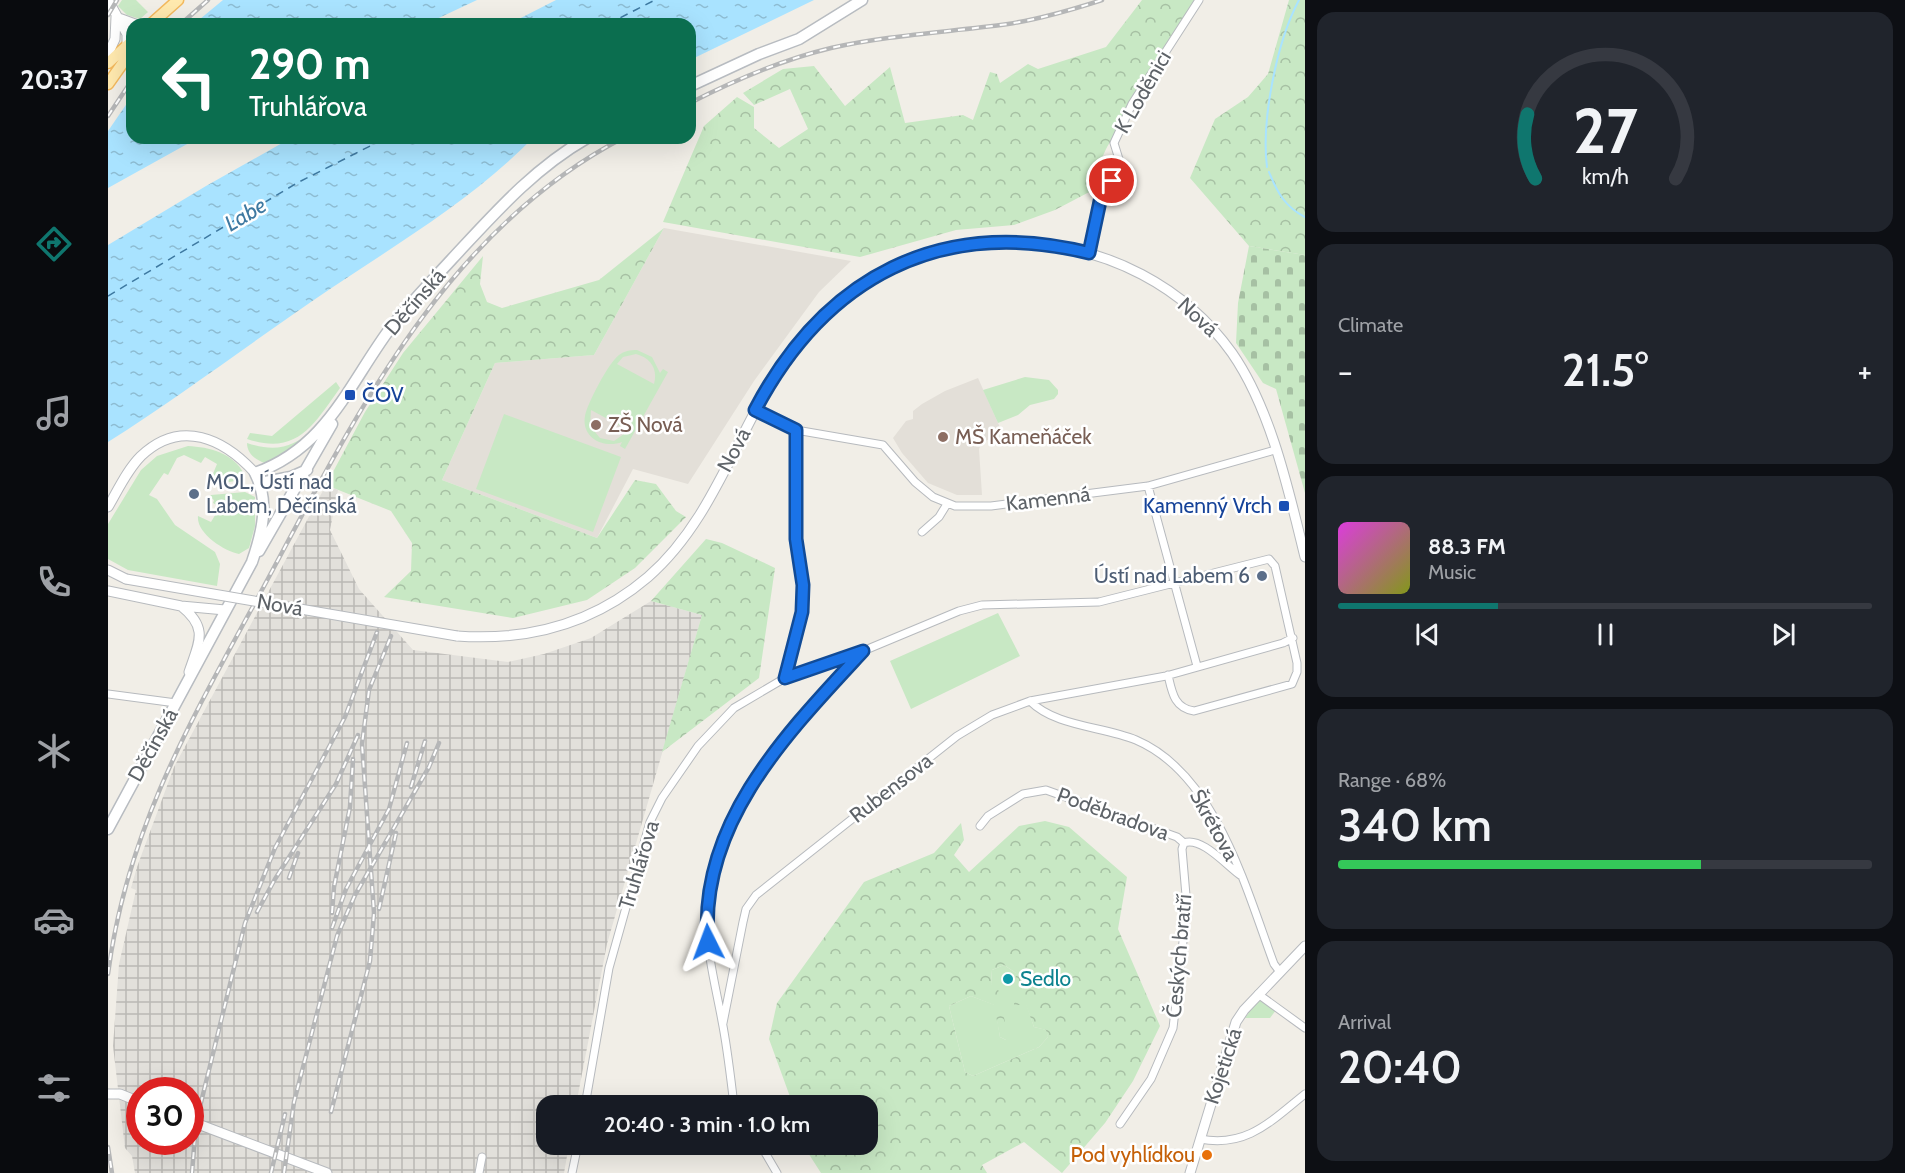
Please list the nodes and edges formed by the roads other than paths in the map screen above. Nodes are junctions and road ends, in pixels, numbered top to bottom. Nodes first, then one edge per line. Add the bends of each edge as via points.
1 (108, 0) edge
2 (178, 0) edge
3 (862, 0) edge
4 (1199, 0) edge
5 (116, 17) junction
6 (156, 18) edge
7 (126, 21) edge
8 (126, 34) edge
9 (126, 49) edge
10 (108, 54) edge
11 (126, 56) edge
12 (108, 63) edge
13 (696, 83) edge
14 (108, 84) edge
15 (578, 144) edge
16 (1089, 253) junction
17 (342, 402) junction
18 (755, 410) junction
19 (796, 430) junction
20 (1275, 450) junction
21 (307, 470) junction
22 (258, 478) junction
23 (1149, 486) junction
24 (947, 504) junction
25 (108, 507) edge
26 (922, 532) dead end
27 (1305, 557) edge
28 (252, 562) junction
29 (108, 570) edge
30 (108, 575) edge
31 (126, 579) junction
32 (1174, 585) junction
33 (108, 591) edge
34 (181, 606) junction
35 (225, 610) junction
36 (1293, 638) junction
37 (863, 651) junction
38 (1197, 666) junction
39 (1168, 675) junction
40 (785, 678) junction
41 (108, 694) edge
42 (179, 698) junction
43 (1030, 701) junction
44 (981, 826) dead end
45 (108, 829) edge
46 (1184, 843) junction
47 (1241, 875) junction
48 (1305, 946) edge
49 (1280, 972) junction
50 (1258, 994) junction
51 (723, 1023) junction
52 (1305, 1028) edge
53 (108, 1094) edge
54 (1305, 1094) edge
55 (587, 1095) edge
56 (734, 1095) edge
57 (126, 1096) edge
58 (1119, 1124) dead end
59 (204, 1126) edge
60 (1200, 1139) junction
61 (576, 1155) edge
62 (766, 1155) edge
63 (482, 1157) dead end
64 (327, 1173) edge
65 (479, 1173) edge
66 (572, 1173) edge
67 (777, 1173) edge
68 (1190, 1173) edge

1 - 5 street
2 - 6 main road
3 - 13 main road via 799,39
4 - 16 street, K Loděnici via 1132,104 1114,143 1122,169 1102,192
5 - 7 street
5 - 8 street
5 - 10 street via 115,39
9 - 12 main road
11 - 14 main road
15 - 17 main road, Děčínská via 527,180 474,235 390,329
16 - 18 street, Nová via 1038,243 987,242 949,248 897,266 855,290 816,322 785,360
16 - 20 street, Nová via 1142,275 1208,324 1252,387
17 - 21 main road
17 - 22 main road, Děčínská via 299,451
18 - 19 street
18 - 31 street, Nová, bridge via 693,524 649,576 597,611 548,630 500,638 457,636
19 - 24 street via 883,445 915,482
19 - 40 street via 802,612
20 - 23 street
20 - 27 street, Nová
21 - 22 main road via 291,477
21 - 28 main road
22 - 25 street via 223,444 181,436 142,455
22 - 28 main road, Děčínská via 262,528
23 - 24 street, Kamenná via 991,506
23 - 32 street
24 - 26 street
28 - 35 main road, Děčínská
29 - 31 street, Nová
30 - 31 street, Nová
32 - 36 street, Truhlářova via 1269,559 1275,566
32 - 37 street, Truhlářova via 1099,602 982,605 958,611
32 - 38 street
33 - 34 street
34 - 35 street
34 - 42 street, Děčínská via 198,623 200,637
35 - 42 main road, Děčínská
36 - 38 street, Rubensova
36 - 39 street via 1297,672 1292,684 1194,711 1175,701
37 - 40 street, Truhlářova
37 - 51 street via 800,719 766,763 730,823 716,860 707,899 707,924
38 - 39 street, Rubensova
39 - 43 street, Rubensova
40 - 55 street, Truhlářova via 734,708 714,728 662,798 650,822 609,969
41 - 42 street
42 - 45 main road, Děčínská
43 - 47 street, Škrétova via 1042,713 1134,739 1178,768 1204,801
43 - 51 street, Rubensova via 992,715 957,736 761,890 746,909 742,922
44 - 46 street, Poděbradova via 988,816 1023,794 1046,790 1177,837
46 - 47 street via 1199,843
46 - 58 street, Českých bratří via 1187,907 1173,1028 1151,1079
47 - 49 street, Škrétova
48 - 49 street, Kojetická
49 - 50 street, Kojetická
50 - 52 street
50 - 60 street, Kojetická via 1236,1022
51 - 56 street
53 - 57 street
54 - 60 street via 1253,1135 1214,1142
59 - 64 street
60 - 68 street, Kojetická
61 - 66 street
62 - 67 street
63 - 65 street

